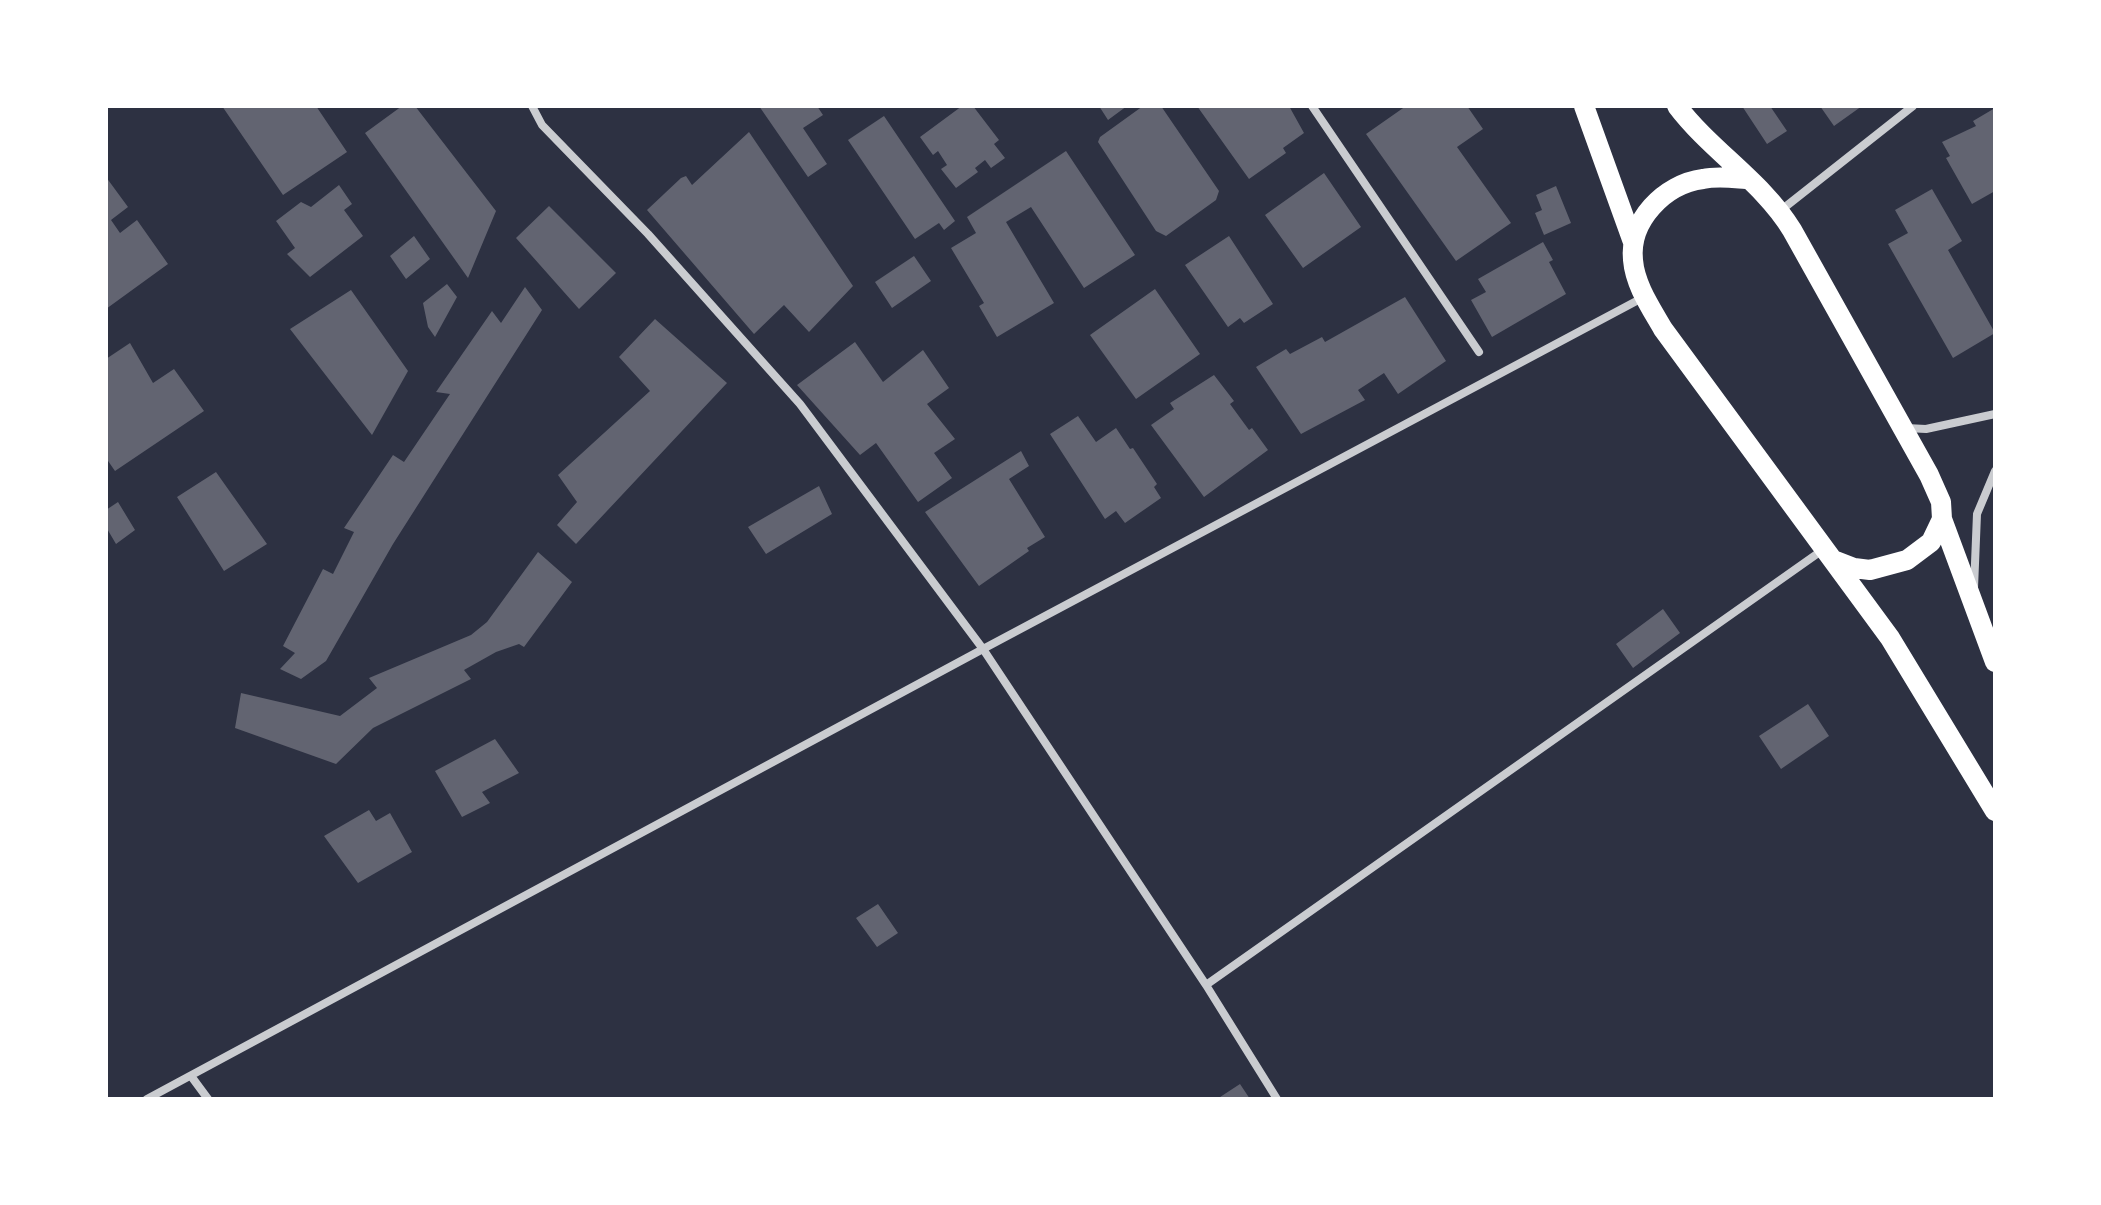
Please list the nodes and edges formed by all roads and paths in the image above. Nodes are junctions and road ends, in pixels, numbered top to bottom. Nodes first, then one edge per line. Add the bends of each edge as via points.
1 (532, 106) edge
2 (1312, 106) edge
3 (1584, 106) edge
4 (1677, 106) edge
5 (1913, 106) edge
6 (1746, 179) junction
7 (1780, 211) junction
8 (1633, 242) junction
9 (1644, 296) junction
10 (1479, 352) dead end
11 (1995, 414) edge
12 (1904, 428) junction
13 (1995, 471) edge
14 (1942, 519) junction
15 (1830, 555) junction
16 (1974, 605) junction
17 (983, 649) junction
18 (1995, 662) edge
19 (1995, 811) edge
20 (1206, 985) junction
21 (191, 1076) junction
22 (147, 1099) edge
23 (208, 1099) edge
24 (1277, 1099) edge

1 - 17 street via 542,125 800,404
2 - 10 street
3 - 8 main road
4 - 6 main road
5 - 7 street
6 - 7 main road
6 - 8 main road via 1720,177 1682,184 1640,219
7 - 12 main road
8 - 9 main road via 1633,263
9 - 15 main road
9 - 17 street
11 - 12 street via 1926,429
12 - 14 main road via 1941,502
13 - 16 street via 1977,514
14 - 15 main road via 1931,542 1907,560 1870,570
14 - 16 main road
15 - 19 main road via 1890,638
15 - 20 street
16 - 18 main road
17 - 20 street
17 - 21 street
20 - 24 street
21 - 22 street
21 - 23 street

